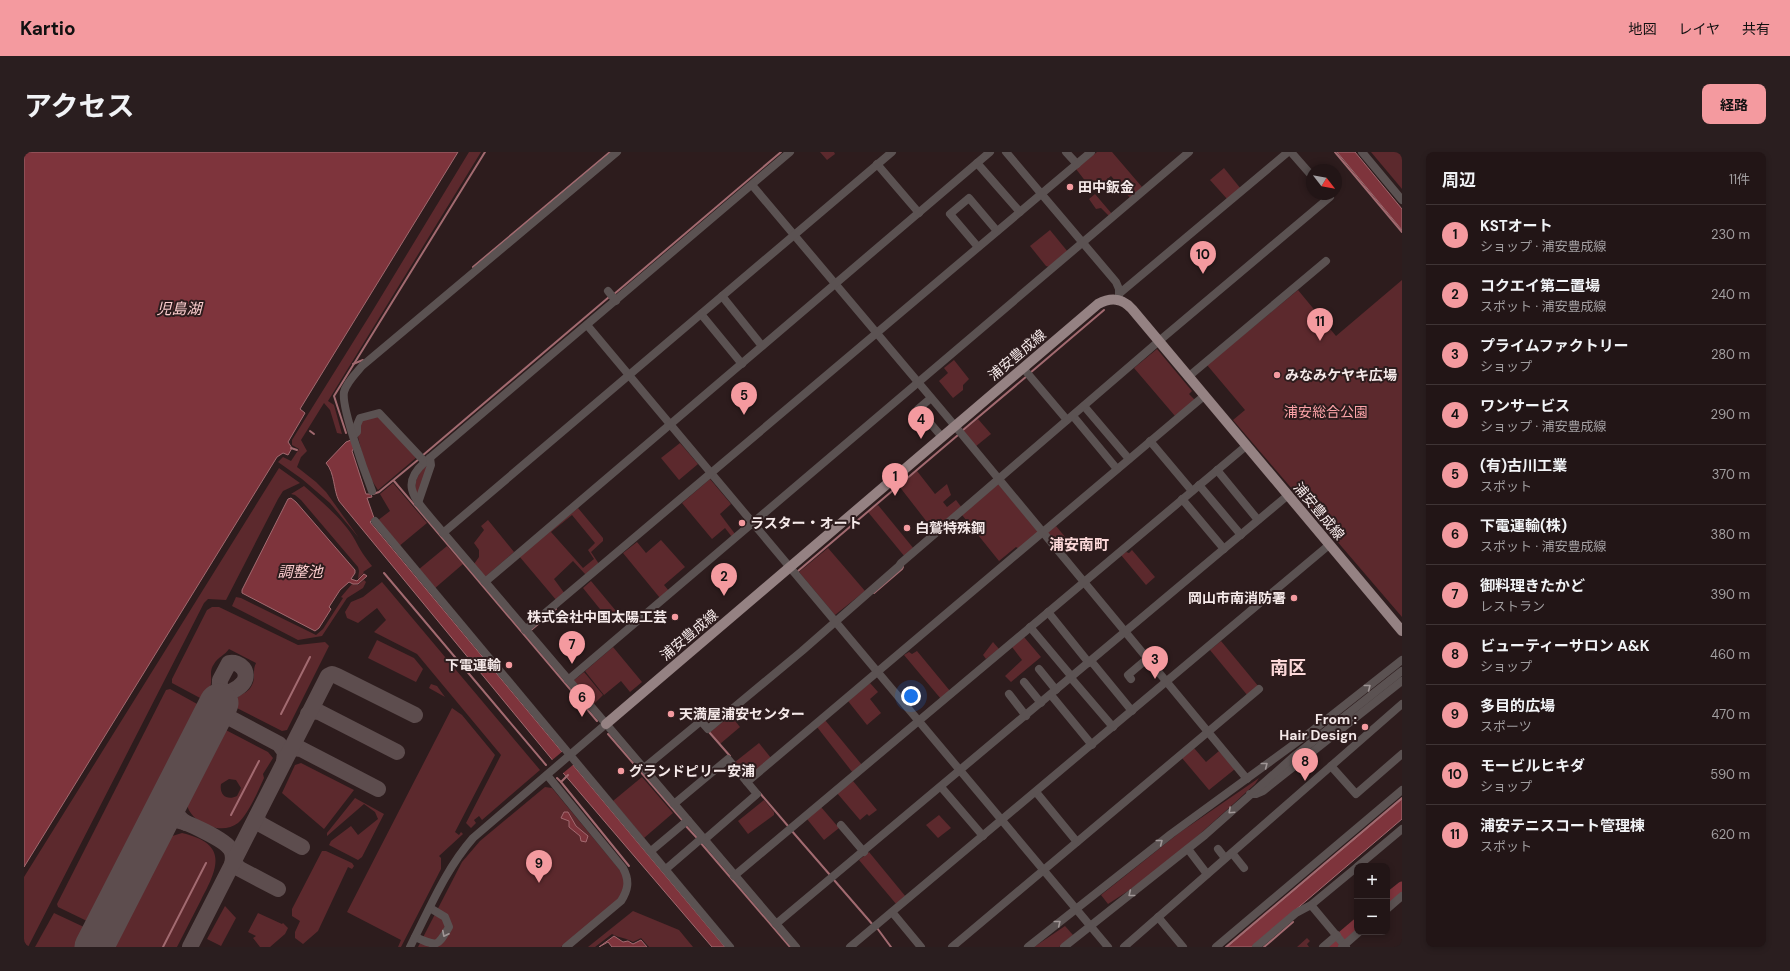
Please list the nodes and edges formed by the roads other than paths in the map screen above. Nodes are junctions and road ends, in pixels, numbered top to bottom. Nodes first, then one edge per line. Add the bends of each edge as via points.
1 (617, 152) edge
2 (790, 152) edge
3 (892, 152) edge
4 (990, 152) edge
5 (1006, 152) edge
6 (1066, 152) edge
7 (1091, 152) edge
8 (1189, 152) edge
9 (1288, 152) edge
10 (1291, 152) edge
11 (1362, 152) edge
12 (977, 163) junction
13 (877, 164) junction
14 (1076, 164) junction
15 (1306, 169) edge
16 (752, 185) junction
17 (1042, 194) junction
18 (1326, 200) edge
19 (1402, 200) edge
20 (1020, 212) junction
21 (919, 213) junction
22 (997, 231) junction
23 (794, 235) junction
24 (1082, 242) junction
25 (978, 247) junction
26 (1326, 261) dead end
27 (836, 284) junction
28 (722, 296) junction
29 (1119, 296) junction
30 (701, 314) junction
31 (587, 325) junction
32 (877, 333) junction
33 (1159, 341) junction
34 (762, 346) junction
35 (742, 364) junction
36 (1027, 372) junction
37 (629, 375) junction
38 (1188, 377) junction
39 (918, 383) junction
40 (1204, 396) junction
41 (931, 398) junction
42 (1084, 406) junction
43 (1070, 418) junction
44 (670, 424) junction
45 (955, 426) junction
46 (353, 436) junction
47 (942, 437) junction
48 (1150, 441) junction
49 (1246, 446) junction
50 (424, 459) junction
51 (1129, 459) junction
52 (1118, 469) junction
53 (1217, 470) junction
54 (712, 473) junction
55 (999, 479) junction
56 (1199, 485) junction
57 (372, 490) dead end
58 (1192, 491) junction
59 (1287, 496) junction
60 (1182, 499) junction
61 (418, 503) junction
62 (1258, 520) junction
63 (375, 521) dead end
64 (754, 523) junction
65 (1043, 532) junction
66 (443, 533) junction
67 (1241, 535) junction
68 (1329, 545) junction
69 (1224, 549) junction
70 (790, 567) junction
71 (485, 582) junction
72 (1084, 582) junction
73 (1049, 613) junction
74 (835, 621) junction
75 (1031, 628) junction
76 (526, 630) junction
77 (1402, 631) edge
78 (1126, 632) junction
79 (1148, 658) junction
80 (1402, 660) edge
81 (1091, 663) junction
82 (1039, 669) dead end
83 (877, 671) junction
84 (1402, 671) edge
85 (1072, 679) junction
86 (1131, 679) dead end
87 (568, 680) junction
88 (1402, 681) edge
89 (1024, 682) dead end
90 (1167, 682) junction
91 (1390, 685) junction
92 (1260, 689) dead end
93 (1009, 694) dead end
94 (1053, 695) junction
95 (1041, 703) junction
96 (1402, 704) edge
97 (1132, 711) junction
98 (1026, 716) junction
99 (919, 721) junction
100 (606, 724) junction
101 (1113, 727) junction
102 (1209, 731) junction
103 (1092, 745) junction
104 (1402, 754) edge
105 (569, 755) junction
106 (1331, 766) junction
107 (644, 768) junction
108 (961, 770) junction
109 (546, 775) junction
110 (1247, 779) junction
111 (747, 782) junction
112 (942, 788) junction
113 (1402, 790) edge
114 (1037, 793) junction
115 (674, 804) junction
116 (1003, 819) junction
117 (685, 822) junction
118 (841, 825) dead end
119 (1402, 829) edge
120 (983, 836) junction
121 (701, 840) junction
122 (1077, 842) junction
123 (1188, 849) junction
124 (1218, 849) dead end
125 (651, 851) junction
126 (864, 852) junction
127 (1228, 856) junction
128 (1361, 863) edge
129 (1244, 868) dead end
130 (666, 869) junction
131 (1354, 869) edge
132 (1044, 870) junction
133 (1207, 874) junction
134 (734, 876) junction
135 (1402, 896) edge
136 (1311, 905) junction
137 (1390, 906) edge
138 (430, 908) junction
139 (1076, 908) junction
140 (892, 912) junction
141 (1158, 917) junction
142 (776, 924) junction
143 (1091, 926) junction
144 (1354, 935) edge
145 (415, 937) junction
146 (1342, 942) edge
147 (1128, 946) edge
148 (410, 947) edge
149 (566, 947) edge
150 (730, 947) edge
151 (796, 947) edge
152 (850, 947) edge
153 (921, 947) edge
154 (952, 947) edge
155 (1028, 947) edge
156 (1064, 947) edge
157 (1108, 947) edge
158 (1183, 947) edge
159 (1216, 947) edge
160 (1256, 947) edge
161 (1322, 947) edge

1 - 46 street via 362,366 344,393
2 - 16 street via 775,161
3 - 13 street
4 - 12 street
5 - 17 street
6 - 14 street
7 - 14 street
8 - 24 street
9 - 29 street
10 - 15 street
11 - 19 street
12 - 20 street
12 - 21 street
13 - 21 street
13 - 23 street
14 - 17 street
16 - 23 street
16 - 31 street via 612,296
17 - 20 street
17 - 24 street
18 - 33 street
20 - 22 street
21 - 27 street
22 - 25 street
22 - 25 street via 969,198 950,214
23 - 27 street
23 - 28 street
24 - 29 street via 1118,286
24 - 39 street
25 - 32 street
26 - 38 street
27 - 32 street
27 - 34 street
28 - 30 street
28 - 34 street
29 - 33 main road, 浦安豊成線
29 - 36 main road, 浦安豊成線 via 1098,304
30 - 35 street
30 - 37 street
31 - 37 street
31 - 50 street
32 - 39 street
32 - 54 street
33 - 38 main road, 浦安豊成線
33 - 42 street
34 - 35 street
35 - 44 street
36 - 43 street
36 - 45 main road, 浦安豊成線
37 - 44 street
37 - 66 street
38 - 40 main road, 浦安豊成線
39 - 41 street
39 - 64 street
40 - 48 street
40 - 49 main road, 浦安豊成線
41 - 45 street
41 - 47 street via 918,409
42 - 43 street
42 - 51 street
43 - 52 street
43 - 55 street
44 - 54 street
44 - 71 street
45 - 47 main road, 浦安豊成線
45 - 55 street
46 - 50 street via 357,432 360,418 379,413
46 - 57 street
47 - 70 main road, 浦安豊成線
48 - 51 street
48 - 58 street
49 - 53 street
49 - 59 main road, 浦安豊成線
50 - 61 street via 413,476 411,485 412,494
50 - 61 street via 431,465
51 - 52 street
52 - 65 street
53 - 56 street
53 - 62 street
54 - 64 street
54 - 76 street
55 - 65 street
55 - 74 street
56 - 58 street
56 - 67 street
58 - 60 street
59 - 62 street
59 - 68 main road, 浦安豊成線
60 - 69 street
60 - 72 street
61 - 66 street
62 - 67 street
63 - 105 street
64 - 70 street
64 - 87 street
65 - 72 street
65 - 83 street
66 - 71 street
67 - 69 street
68 - 77 main road, 浦安豊成線
68 - 90 street
69 - 78 street
70 - 74 street
70 - 100 main road, 浦安豊成線
71 - 76 street
72 - 73 street
72 - 78 street
73 - 75 street
73 - 81 street
74 - 83 street
74 - 107 street via 708,729 701,721
75 - 85 street
75 - 99 street
76 - 87 street
78 - 79 street
78 - 81 street
79 - 86 street via 1128,674
79 - 90 street
110 -> 80 street
81 - 85 street
81 - 97 street
82 - 94 street
83 - 99 street
83 - 111 street
84 - 91 street
85 - 94 street
85 - 101 street
87 - 100 street
88 - 91 street
89 - 95 street
90 - 97 street
90 - 102 street
91 -> 123 street via 1250,794
92 - 102 street
93 - 98 street
94 - 95 street
94 - 103 street
95 - 98 street
96 - 106 street
97 - 101 street
98 - 108 street
99 - 108 street
99 - 134 street
100 - 105 street
100 - 107 street
101 - 103 street
102 - 110 street
102 - 122 street
103 - 114 street
104 - 106 street via 1356,794
105 - 109 street
105 - 125 street
106 - 127 street
107 - 115 street
108 - 112 street
108 - 116 street
109 - 138 street via 468,844 453,864
109 - 149 street via 623,868 628,883 621,901
139 -> 110 street
111 - 115 street via 728,759
111 - 121 street via 757,794
112 - 120 street
112 - 126 street
113 - 159 street
114 - 116 street
114 - 122 street
115 - 117 street
116 - 120 street
116 - 132 street
117 - 121 street
117 - 125 street
118 - 126 street
119 - 128 street
120 - 140 street
121 - 130 street
121 - 134 street
122 - 132 street
123 - 133 street
123 -> 143 street
124 - 127 street
125 - 130 street
126 - 142 street
127 - 129 street
127 - 133 street
130 - 150 street
131 - 136 street
132 - 139 street
132 - 154 street
133 - 141 street
134 - 142 street
135 - 137 street
136 - 146 street
136 - 160 street via 1296,913
138 - 145 street
138 -> 145 street via 443,915 449,927 439,944 434,945
139 - 143 street
155 -> 139 street
140 - 152 street
140 - 153 street
141 - 147 street
141 - 158 street
142 - 151 street
143 - 156 street
143 - 157 street
144 - 146 street
145 - 148 street
146 - 161 street

